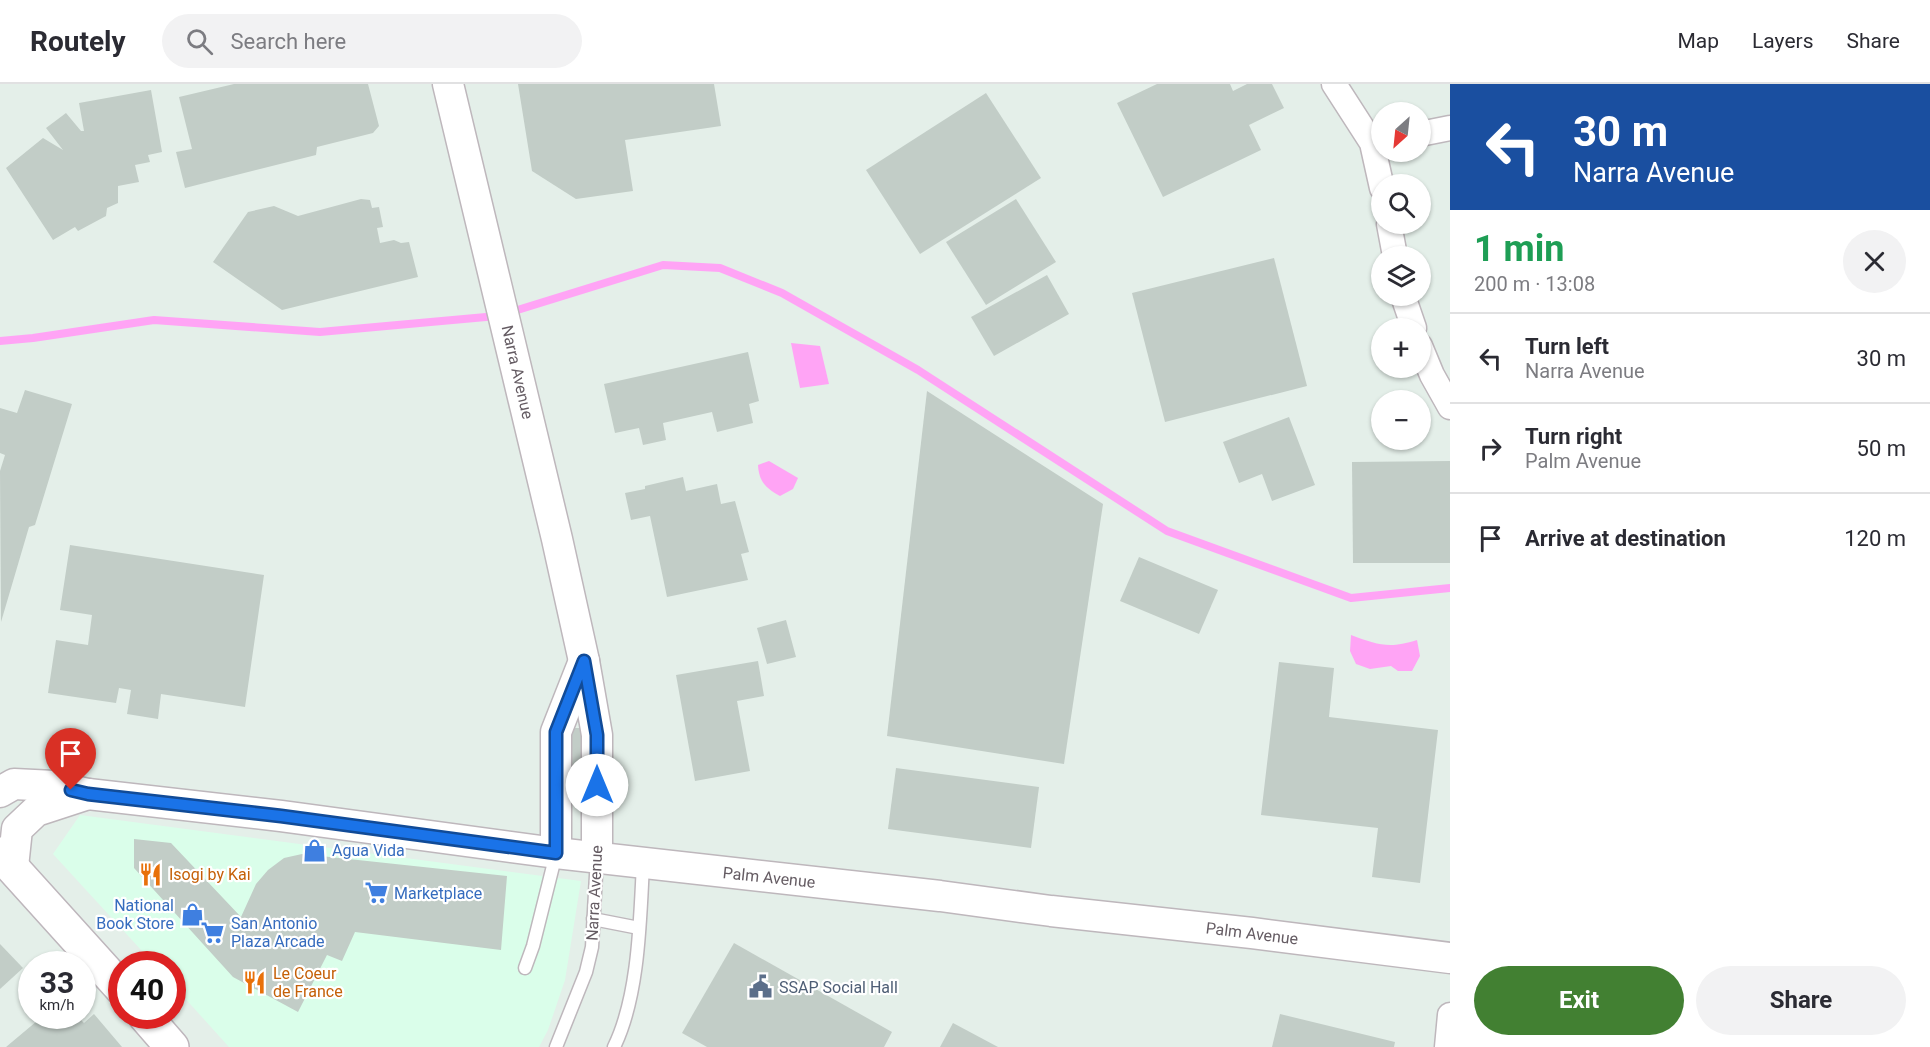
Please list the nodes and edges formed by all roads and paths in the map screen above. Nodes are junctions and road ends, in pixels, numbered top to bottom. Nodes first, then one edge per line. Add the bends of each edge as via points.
1 (448, 84) edge
2 (1334, 84) edge
3 (1450, 128) edge
4 (1431, 132) edge
5 (1371, 134) edge
6 (1431, 373) edge
7 (1450, 406) edge
8 (584, 661) junction
9 (0, 792) edge
10 (88, 794) junction
11 (556, 853) junction
12 (597, 857) junction
13 (7, 860) edge
14 (643, 862) junction
15 (593, 919) junction
16 (639, 928) junction
17 (1450, 958) edge
18 (525, 968) dead end
19 (108, 973) edge
20 (1450, 1015) edge
21 (156, 1029) edge
22 (172, 1047) edge
23 (556, 1047) edge
24 (614, 1047) edge
25 (1447, 1047) edge

1 - 8 street, Narra Avenue
2 - 5 street
3 - 4 street
6 - 7 street
8 - 11 street via 556,732
8 - 12 street, Narra Avenue via 597,735
9 - 10 street, Palm Avenue via 14,784 54,786
10 - 11 street, Palm Avenue
10 - 13 street, Palm Avenue via 36,812 17,829
11 - 12 street, Palm Avenue
11 - 18 lane
12 - 14 street, Palm Avenue
12 - 15 lane, Narra Avenue
13 - 19 main road
14 - 16 lane
14 - 17 street, Palm Avenue
15 - 16 lane
15 - 23 lane, Narra Avenue via 586,972
16 - 24 lane via 632,982
20 - 25 street
21 - 22 main road

